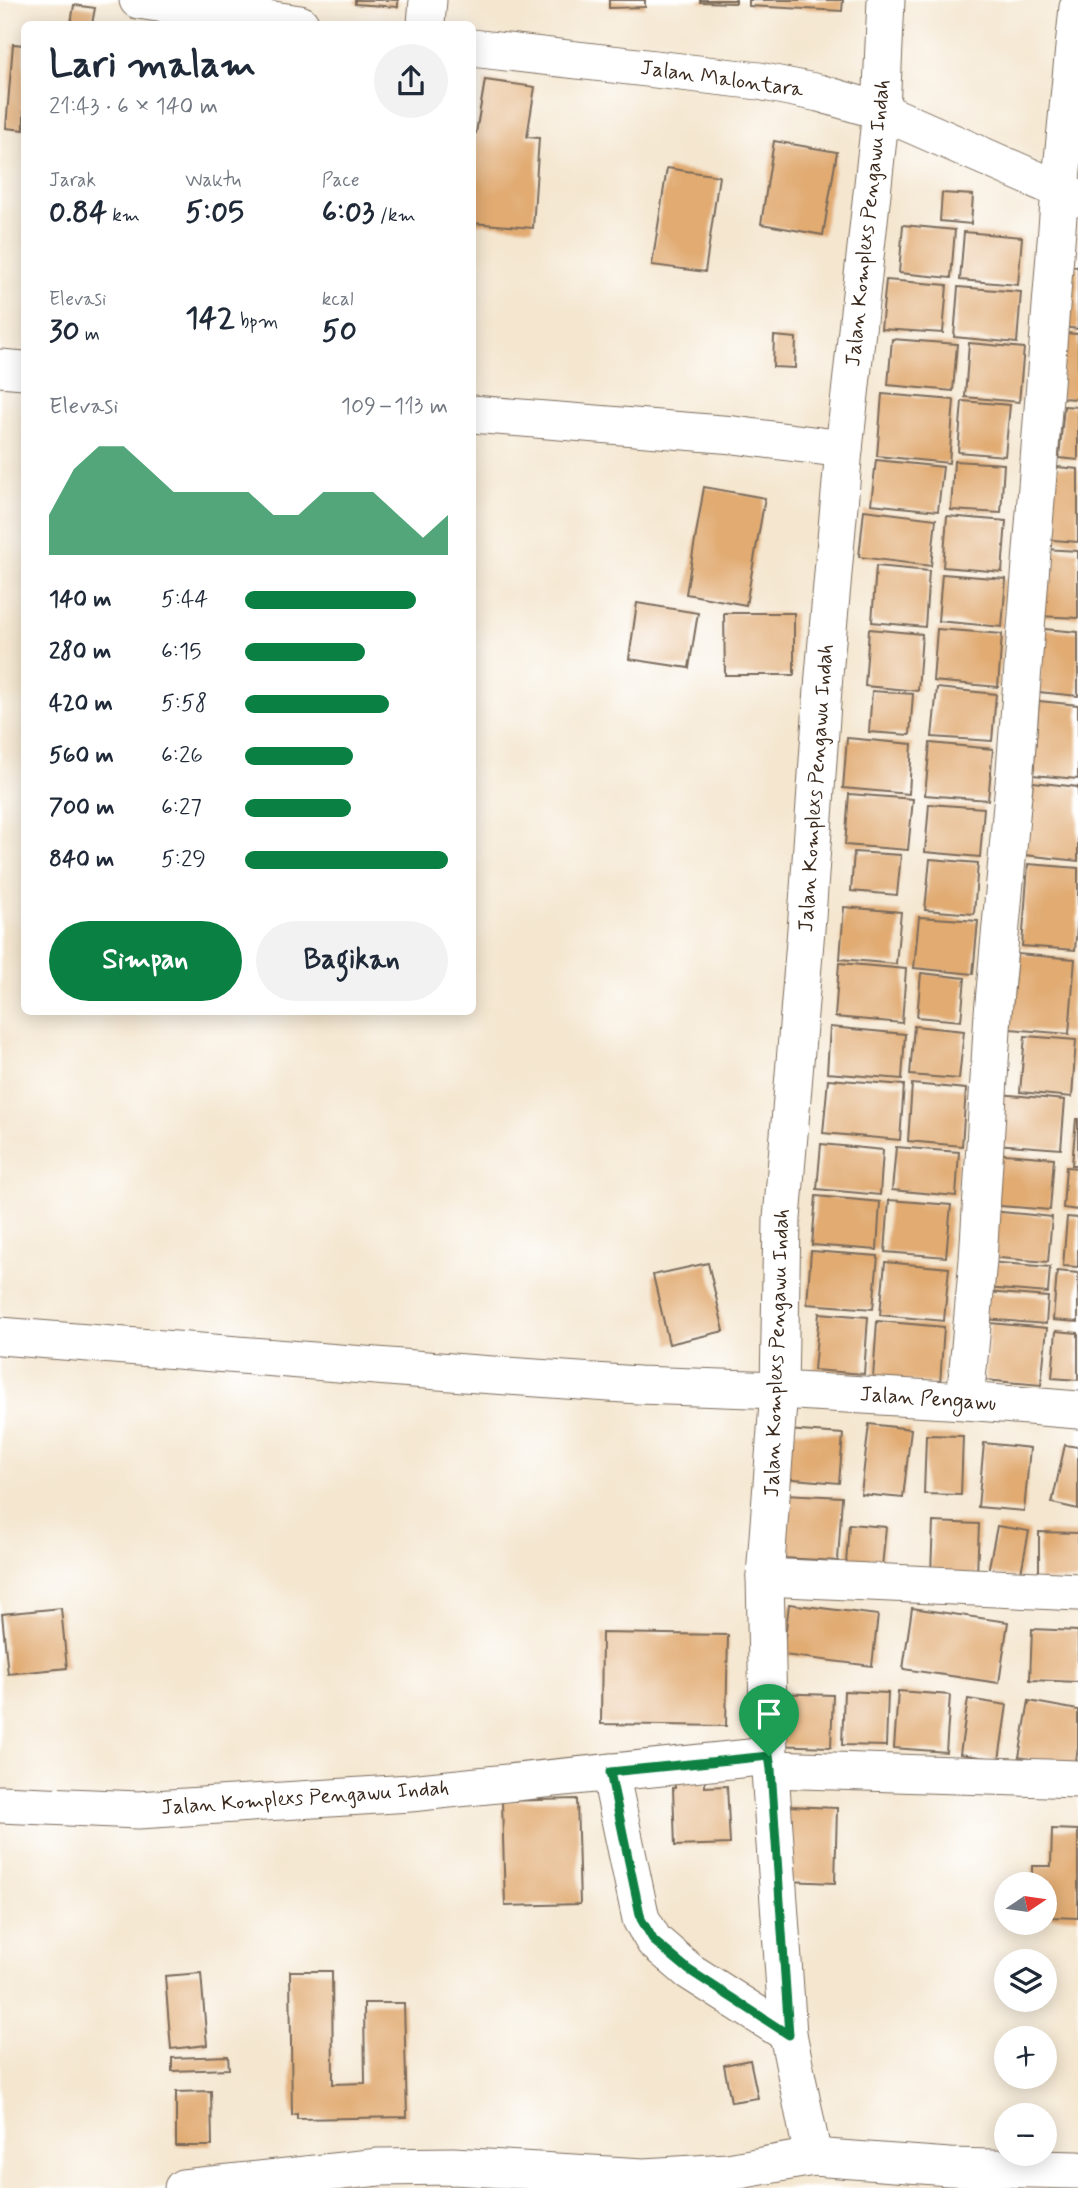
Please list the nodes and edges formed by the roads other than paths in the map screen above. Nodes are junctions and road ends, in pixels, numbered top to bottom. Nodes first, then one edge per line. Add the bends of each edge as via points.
1 (138, 0) edge
2 (428, 0) edge
3 (886, 0) edge
4 (1078, 7) edge
5 (280, 21) edge
6 (426, 21) edge
7 (476, 48) edge
8 (881, 111) junction
9 (1069, 194) edge
10 (0, 368) edge
11 (21, 370) edge
12 (476, 414) edge
13 (844, 449) junction
14 (0, 1336) edge
15 (779, 1390) junction
16 (964, 1401) junction
17 (1078, 1410) edge
18 (765, 1577) junction
19 (1078, 1592) edge
20 (770, 1763) junction
21 (610, 1772) junction
22 (1078, 1779) edge
23 (0, 1804) edge
24 (789, 2035) junction
25 (813, 2157) junction
26 (1078, 2170) edge
27 (183, 2188) edge

1 - 5 street
2 - 6 street
3 - 8 street, Jalan Komplexs Pengawu Indah
4 - 9 street
7 - 8 street, Jalan Malontara via 759,81
8 - 9 street, Jalan Malontara
8 - 13 street, Jalan Komplexs Pengawu Indah
9 - 16 street via 993,1013
10 - 11 street
12 - 13 street via 734,435
13 - 15 street, Jalan Komplexs Pengawu Indah via 782,1219
14 - 15 street, Jalan Pengawu via 478,1374
15 - 16 street, Jalan Pengawu
15 - 18 street, Jalan Komplexs Pengawu Indah
16 - 17 street, Jalan Pengawu
18 - 19 street
18 - 20 street, Jalan Komplexs Pengawu Indah
20 - 21 street, Jalan Komplexs Pengawu Indah
20 - 22 street, Jalan Komplexs Pengawu Indah
20 - 24 street, Jalan Komplexs Pengawu Indah
21 - 23 street, Jalan Komplexs Pengawu Indah via 410,1793 138,1810
21 - 24 street via 641,1919 654,1941 689,1970
24 - 25 street, Jalan Komplexs Pengawu Indah
25 - 26 street
25 - 27 street via 729,2172 644,2177 379,2166

